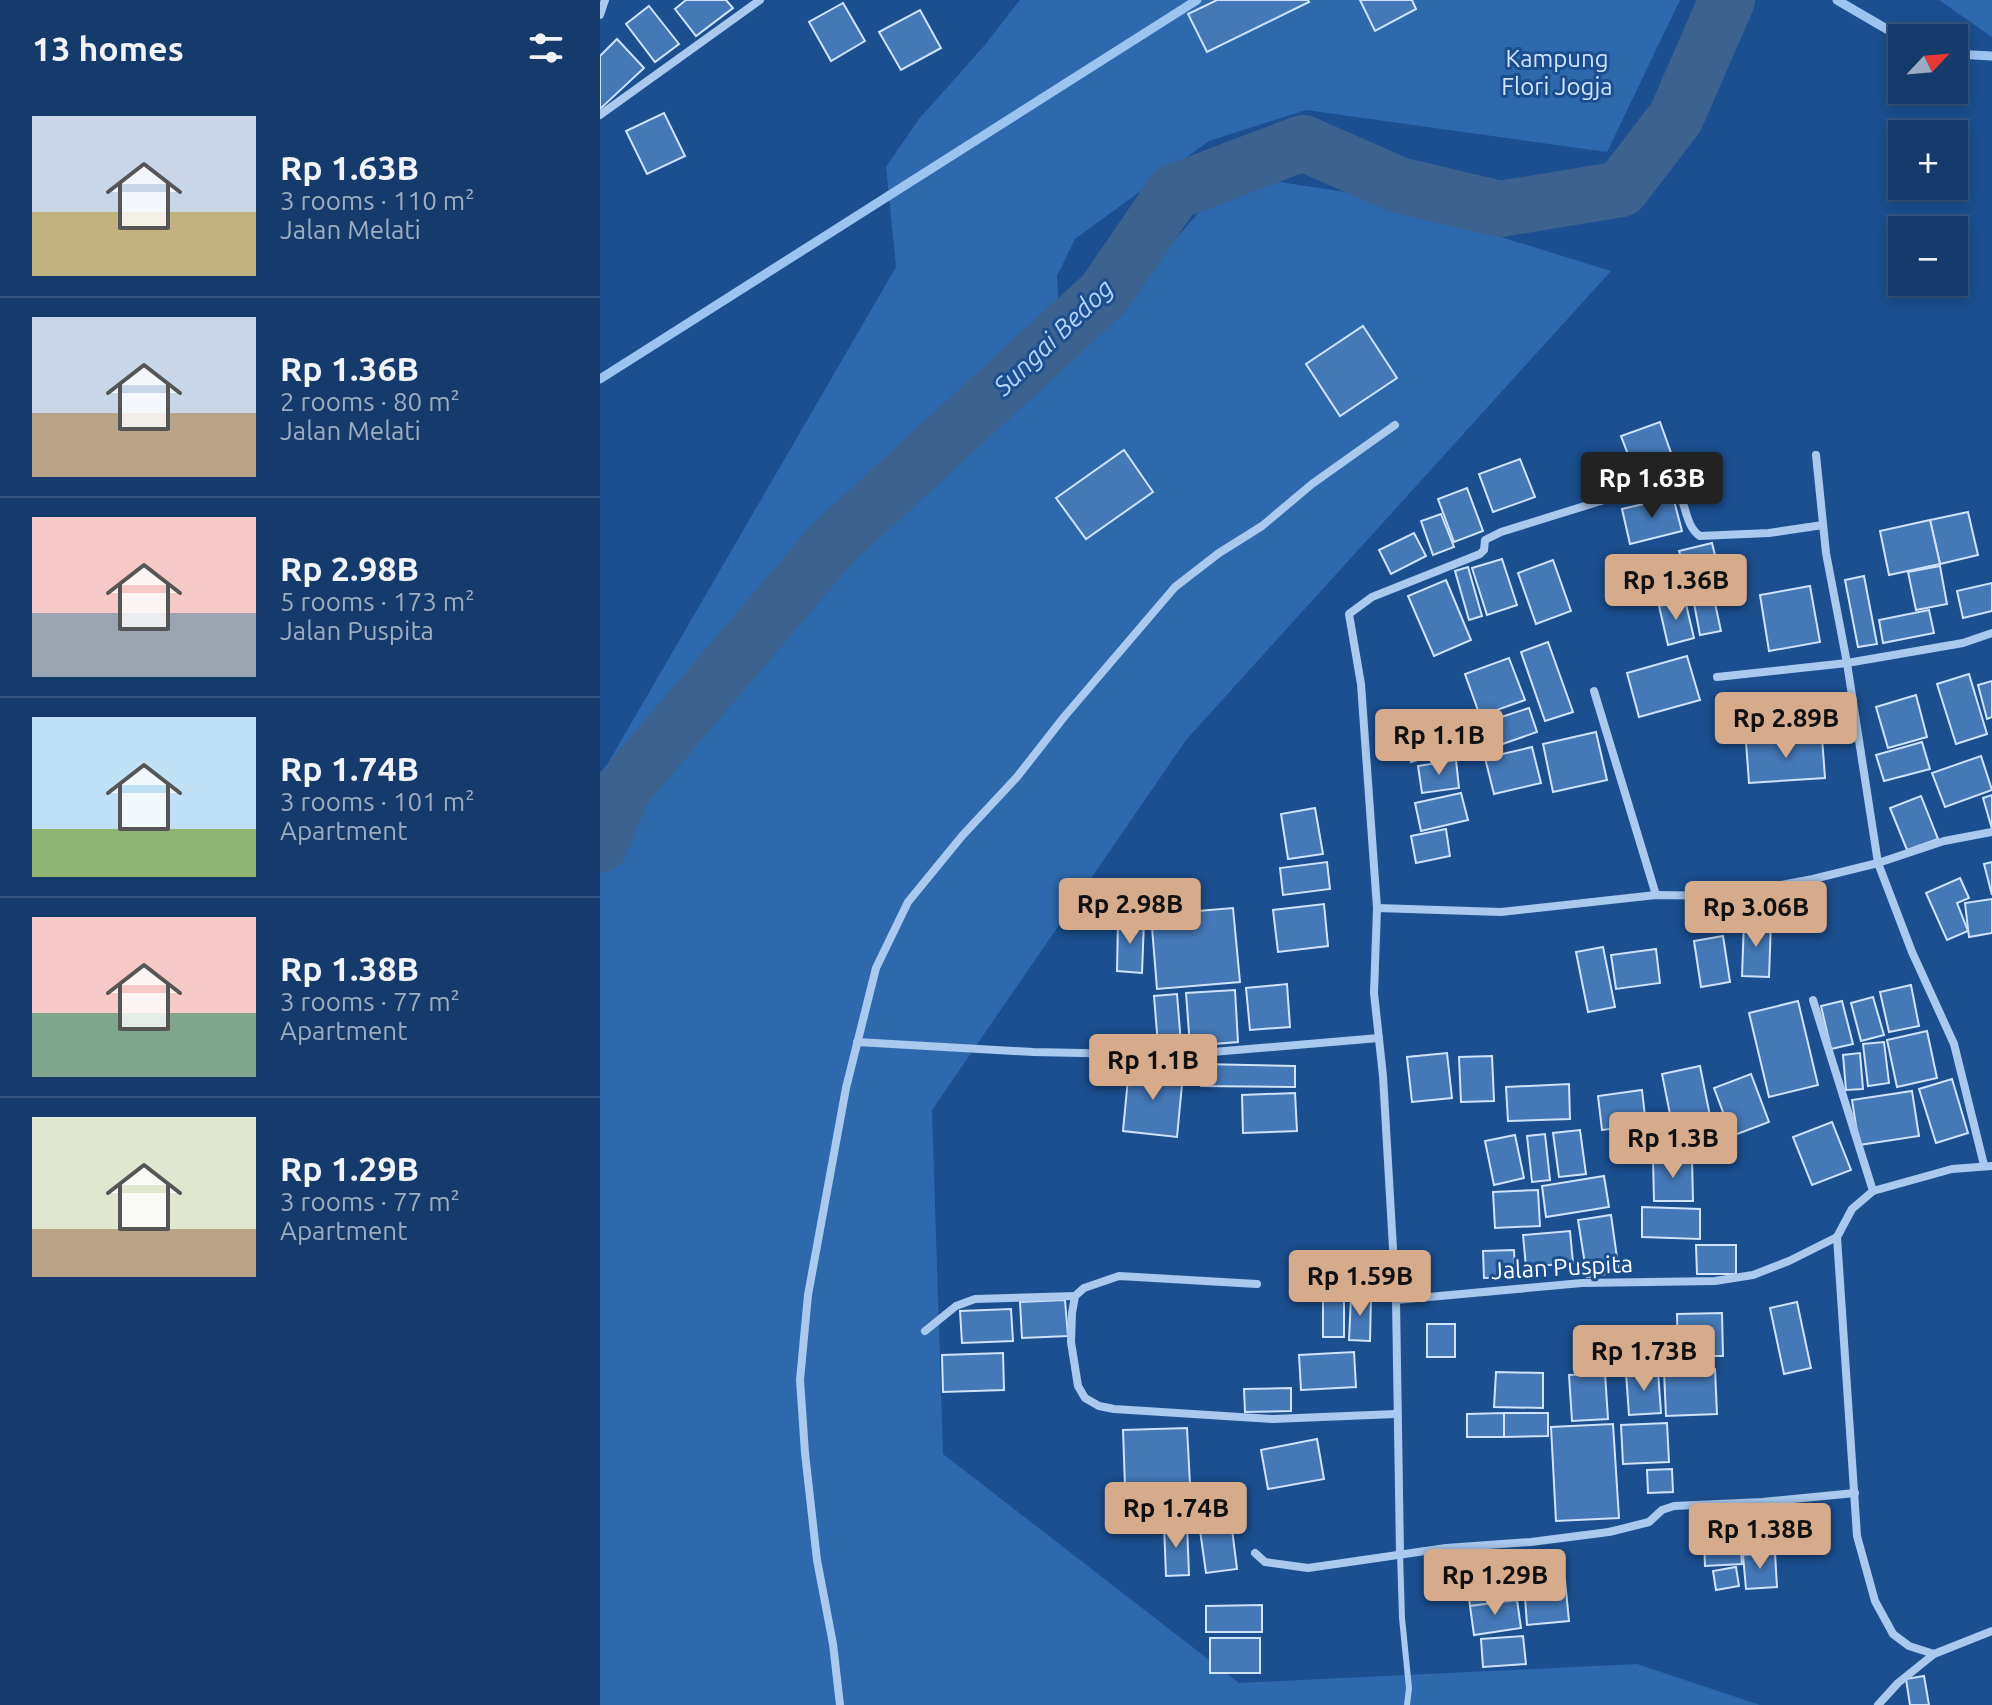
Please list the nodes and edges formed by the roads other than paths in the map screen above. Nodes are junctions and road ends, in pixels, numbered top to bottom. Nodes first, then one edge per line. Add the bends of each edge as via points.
1 (605, 0) edge
2 (760, 0) edge
3 (600, 15) edge
4 (600, 115) edge
5 (1395, 425) dead end
6 (1816, 455) dead end
7 (1823, 525) junction
8 (1992, 633) edge
9 (1847, 663) junction
10 (1717, 677) dead end
11 (1594, 691) dead end
12 (1992, 832) edge
13 (1878, 863) junction
14 (1656, 895) junction
15 (1377, 908) junction
16 (1813, 1000) dead end
17 (1379, 1038) junction
18 (857, 1042) junction
19 (1988, 1165) edge
20 (1873, 1191) junction
21 (1837, 1237) junction
22 (1257, 1284) dead end
23 (1075, 1296) junction
24 (1396, 1300) junction
25 (925, 1331) dead end
26 (1396, 1414) junction
27 (1855, 1493) junction
28 (1255, 1553) dead end
29 (1400, 1553) junction
30 (1992, 1631) edge
31 (1934, 1654) junction
32 (840, 1705) edge
33 (1407, 1705) edge
34 (1878, 1705) edge

1 - 3 street
2 - 4 street
5 - 18 street via 1175,587 908,902 876,968
6 - 7 street
7 - 9 street
7 - 15 street via 1700,536 1690,525 1677,489 1665,481 1501,532 1485,540 1480,554 1358,606 1349,614 1350,631 1361,684
8 - 9 street
9 - 10 street
9 - 13 street
11 - 14 street
12 - 13 street
13 - 14 street via 1724,896
13 - 19 street via 1954,1044
14 - 15 street via 1501,912
15 - 17 street via 1374,993
16 - 20 street
17 - 18 street via 1177,1055
17 - 24 street
18 - 32 street via 808,1295 800,1380 817,1560
19 - 20 street via 1952,1169
20 - 21 street via 1852,1209
21 - 24 street, Jalan Puspita via 1753,1275 1715,1281 1582,1283
21 - 27 street
22 - 23 street via 1119,1276
23 - 25 street via 975,1299 956,1306
23 - 26 street via 1071,1342 1078,1386 1099,1406 1273,1419
24 - 26 street
26 - 29 street
27 - 29 street via 1674,1506 1649,1522 1609,1532
27 - 31 street via 1857,1536 1875,1601 1893,1634
28 - 29 street via 1265,1562 1308,1568
29 - 33 lane
30 - 31 street
31 - 34 street

